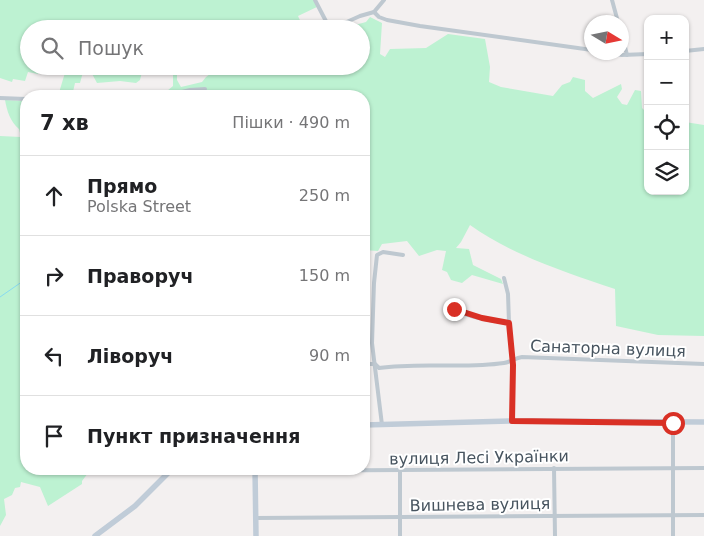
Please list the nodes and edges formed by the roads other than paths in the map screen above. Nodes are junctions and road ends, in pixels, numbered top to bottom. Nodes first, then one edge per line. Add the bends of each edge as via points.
1 (315, 0) edge
2 (384, 0) edge
3 (612, 0) edge
4 (374, 12) junction
5 (616, 15) edge
6 (326, 20) edge
7 (351, 20) edge
8 (584, 49) edge
9 (704, 49) edge
10 (689, 51) edge
11 (644, 54) edge
12 (629, 55) edge
13 (205, 89) dead end
14 (190, 90) edge
15 (0, 98) edge
16 (20, 99) edge
17 (403, 255) dead end
18 (504, 278) dead end
19 (450, 306) dead end
20 (509, 323) junction
21 (512, 360) junction
22 (370, 364) edge
23 (375, 364) junction
24 (704, 364) edge
25 (512, 421) junction
26 (704, 422) edge
27 (673, 423) junction
28 (370, 425) edge
29 (382, 425) junction
30 (554, 468) junction
31 (672, 468) junction
32 (704, 468) edge
33 (370, 470) edge
34 (400, 470) junction
35 (166, 475) edge
36 (255, 475) edge
37 (555, 515) junction
38 (672, 515) junction
39 (704, 515) edge
40 (399, 517) junction
41 (255, 518) junction
42 (95, 536) edge
43 (256, 536) edge
44 (400, 536) edge
45 (555, 536) edge
46 (673, 536) edge

1 - 6 street
2 - 4 street
3 - 5 street
4 - 7 street
4 - 8 street via 387,20 420,26
9 - 10 street
11 - 12 street
13 - 14 street
15 - 16 street
17 - 23 street via 383,252 377,255 372,328
18 - 20 street
19 - 20 street via 482,318
20 - 21 street
21 - 23 street, Санаторна вулиця via 507,363 379,368
21 - 24 street, Санаторна вулиця via 522,357
21 - 25 street
22 - 23 street, Санаторна вулиця
23 - 29 street
25 - 27 street
25 - 29 street
26 - 27 street
27 - 31 street
28 - 29 street
30 - 31 street, вулиця Лесі Українки
30 - 34 street, вулиця Лесі Українки
30 - 37 street
31 - 32 street, вулиця Лесі Українки
31 - 38 street
33 - 34 street, вулиця Лесі Українки
34 - 40 street
35 - 42 street via 136,506
36 - 41 street
37 - 38 street, Вишнева вулиця
37 - 40 street, Вишнева вулиця
37 - 45 street
38 - 39 street, Вишнева вулиця
38 - 46 street
40 - 41 street, Вишнева вулиця
40 - 44 street
41 - 43 street

